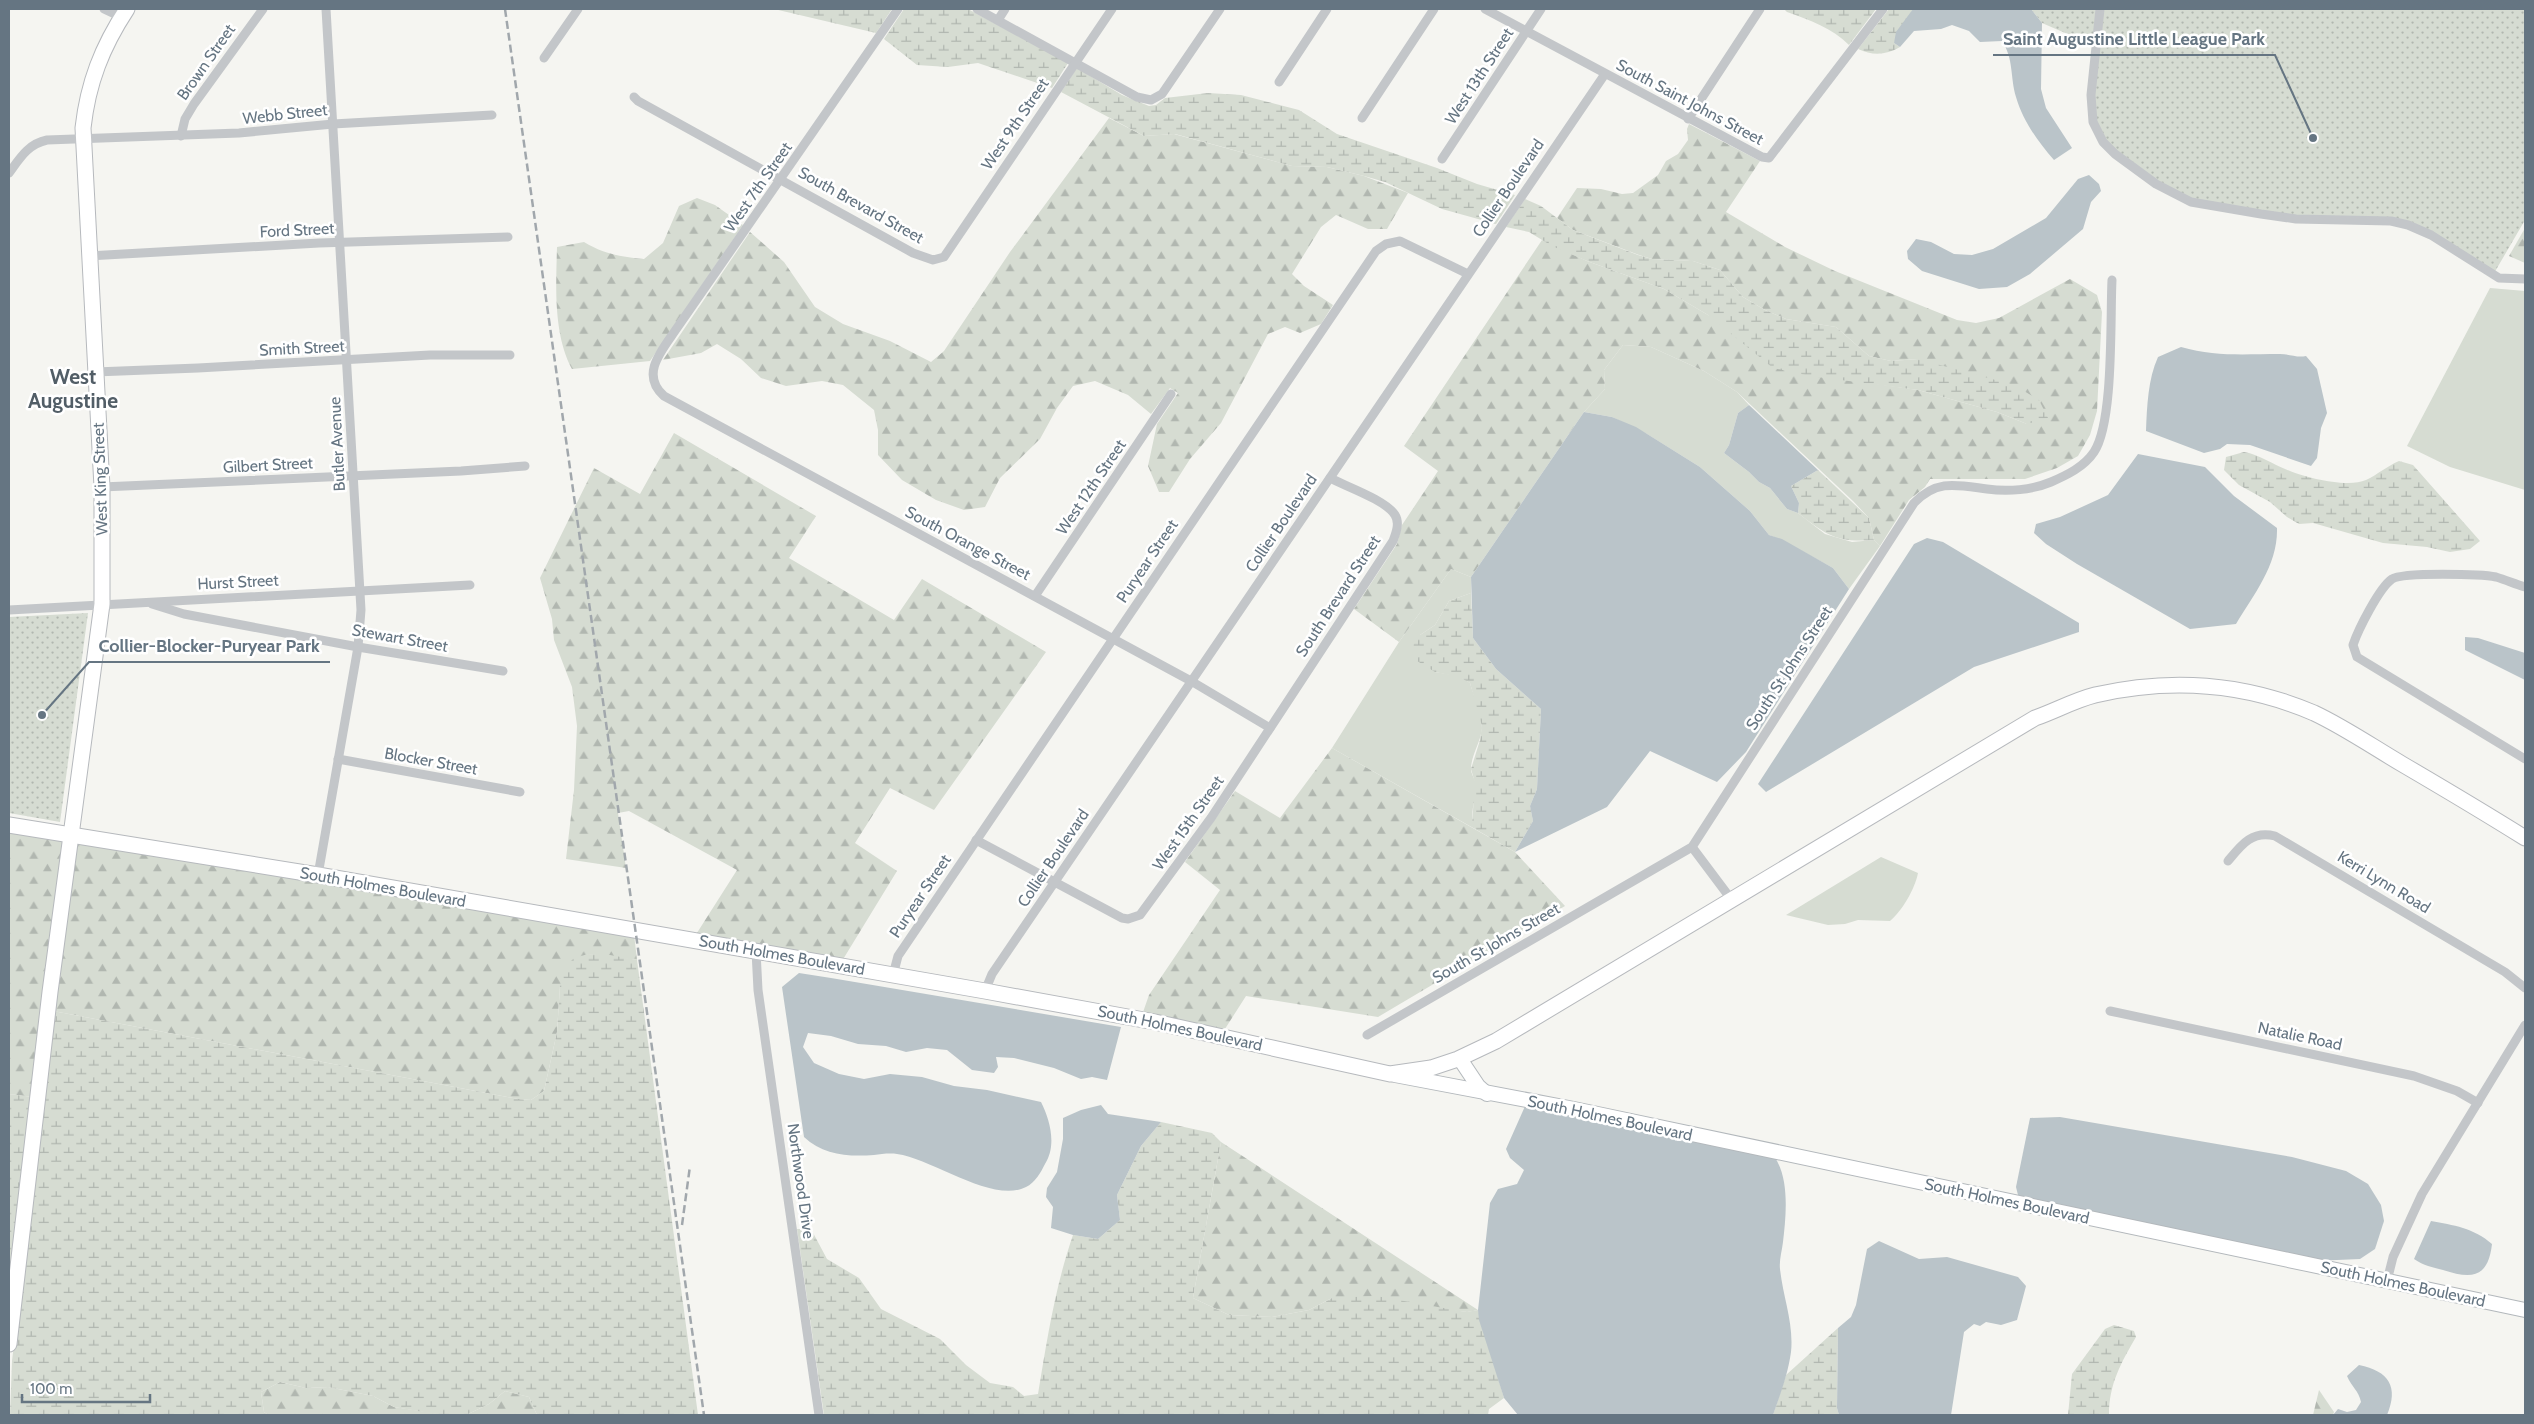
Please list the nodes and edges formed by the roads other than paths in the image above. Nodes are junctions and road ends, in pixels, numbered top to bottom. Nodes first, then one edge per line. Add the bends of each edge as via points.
1 (104, 9) edge
2 (263, 9) edge
3 (326, 9) edge
4 (578, 9) edge
5 (898, 9) edge
6 (977, 9) edge
7 (1005, 9) edge
8 (1112, 9) edge
9 (1220, 9) edge
10 (1327, 9) edge
11 (1434, 9) edge
12 (1485, 9) edge
13 (1541, 9) edge
14 (1760, 9) edge
15 (1882, 9) edge
16 (2100, 9) edge
17 (124, 13) edge
18 (998, 20) junction
19 (1526, 31) junction
20 (544, 58) dead end
21 (1075, 62) junction
22 (1605, 74) junction
23 (1278, 82) dead end
24 (634, 97) dead end
25 (492, 115) dead end
26 (1362, 118) dead end
27 (1688, 119) junction
28 (333, 124) junction
29 (181, 136) junction
30 (82, 138) junction
31 (1442, 159) dead end
32 (9, 173) edge
33 (782, 178) junction
34 (508, 237) dead end
35 (340, 242) junction
36 (88, 256) junction
37 (944, 257) joint
38 (1468, 274) junction
39 (2525, 279) edge
40 (2112, 280) dead end
41 (510, 355) dead end
42 (347, 360) junction
43 (95, 372) junction
44 (654, 385) joint
45 (1171, 394) dead end
46 (525, 466) dead end
47 (354, 476) junction
48 (1330, 478) junction
49 (102, 487) junction
50 (470, 585) dead end
51 (2525, 587) edge
52 (361, 590) junction
53 (1035, 596) junction
54 (145, 602) junction
55 (102, 604) junction
56 (9, 610) edge
57 (1113, 639) junction
58 (358, 647) junction
59 (503, 670) dead end
60 (1191, 681) junction
61 (1270, 728) junction
62 (2525, 759) edge
63 (338, 760) junction
64 (520, 792) dead end
65 (9, 825) edge
66 (72, 837) junction
67 (2525, 838) edge
68 (976, 840) junction
69 (1692, 847) junction
70 (2228, 861) dead end
71 (318, 875) junction
72 (1054, 883) junction
73 (1731, 899) junction
74 (756, 951) junction
75 (892, 975) junction
76 (2525, 988) edge
77 (985, 991) junction
78 (2110, 1012) dead end
79 (2525, 1025) edge
80 (1367, 1036) dead end
81 (1460, 1059) junction
82 (1390, 1074) junction
83 (1488, 1094) junction
84 (2478, 1103) junction
85 (2387, 1280) junction
86 (2525, 1310) edge
87 (9, 1344) edge
88 (819, 1415) edge

1 - 17 street
2 - 29 street, Brown Street via 194,104 185,119
3 - 28 street, Butler Avenue
4 - 20 street
5 - 33 street, West 7th Street
6 - 18 street
7 - 18 street
8 - 21 street, West 9th Street
9 - 21 street via 1162,94 1151,100 1137,97
10 - 23 street
11 - 26 street
12 - 19 street, South Saint Johns Street
13 - 19 street, West 13th Street
14 - 27 street
15 - 27 street, South Saint Johns Street via 1769,158 1757,155
16 - 39 street via 2090,96 2093,122 2097,133 2115,154 2156,184 2191,202 2261,214 2296,219 2391,221 2408,225 2431,235 2499,278
17 - 30 main road, West King Street via 110,34 93,74
18 - 21 street
19 - 22 street, South Saint Johns Street
19 - 31 street, West 13th Street
21 - 37 street, West 9th Street
22 - 27 street, South Saint Johns Street
22 - 38 street, Collier Boulevard
24 - 33 street, South Brevard Street
25 - 28 street, Webb Street
28 - 29 street, Webb Street
28 - 35 street, Butler Avenue
29 - 30 street, Webb Street
30 - 32 street, Webb Street via 47,140 32,145
30 - 36 main road, West King Street
33 - 37 street, South Brevard Street via 913,253 933,260
33 - 44 street, West 7th Street via 654,365
34 - 35 street, Ford Street
35 - 36 street, Ford Street
35 - 42 street, Butler Avenue
36 - 43 main road, West King Street
38 - 48 street, Collier Boulevard
38 - 57 street, Puryear Street via 1400,241 1386,244 1376,251
40 - 69 street, South St Johns Street via 2107,399 2104,426 2094,451 2071,473 2044,485 2011,490 1942,486 1921,496
41 - 42 street, Smith Street
42 - 43 street, Smith Street
42 - 47 street, Butler Avenue
43 - 49 main road, West King Street
44 - 53 street, South Orange Street via 664,396
45 - 53 street, West 12th Street
46 - 47 street, Gilbert Street
47 - 49 street, Gilbert Street
47 - 52 street, Butler Avenue
48 - 60 street, Collier Boulevard
48 - 61 street, South Brevard Street via 1381,503 1395,515 1397,528 1393,541
49 - 55 main road, West King Street
50 - 52 street, Hurst Street
51 - 62 street via 2479,575 2398,577 2381,594 2358,630 2353,645 2358,657
52 - 54 street, Hurst Street
52 - 58 street, Butler Avenue
53 - 57 street, South Orange Street
54 - 55 street, Hurst Street
54 - 58 street, Stewart Street via 184,614
55 - 56 street, Hurst Street
55 - 66 main road, West King Street
57 - 60 street, South Orange Street
57 - 68 street, Puryear Street
58 - 59 street, Stewart Street
58 - 63 street, Butler Avenue
60 - 61 street, South Orange Street
60 - 72 street, Collier Boulevard
61 - 72 street, West 15th Street via 1211,818 1144,911 1135,918 1120,916
63 - 64 street, Blocker Street
63 - 71 street, Butler Avenue
65 - 66 main road, South Holmes Boulevard
66 - 71 main road, South Holmes Boulevard
66 - 87 main road, West King Street via 50,992
67 - 73 main road via 2314,714 2280,700 2235,689 2200,685 2156,686 2094,696 2035,718
68 - 72 street
68 - 75 street, Puryear Street via 898,956
69 - 73 street
69 - 80 street, South St Johns Street
70 - 76 street, Kerri Lynn Road via 2249,838 2259,834 2275,836 2505,972
71 - 74 main road, South Holmes Boulevard
72 - 77 street, Collier Boulevard via 992,974
73 - 81 main road via 1496,1041
74 - 75 main road, South Holmes Boulevard
74 - 88 street, Northwood Drive via 758,990
75 - 77 main road, South Holmes Boulevard
77 - 82 main road, South Holmes Boulevard via 1155,1022
78 - 84 street, Natalie Road via 2414,1076 2448,1087
79 - 84 street
81 - 82 main road via 1431,1068
81 - 83 main road via 1478,1086
82 - 83 main road, South Holmes Boulevard
83 - 85 main road, South Holmes Boulevard
84 - 85 street via 2422,1194
85 - 86 main road, South Holmes Boulevard

